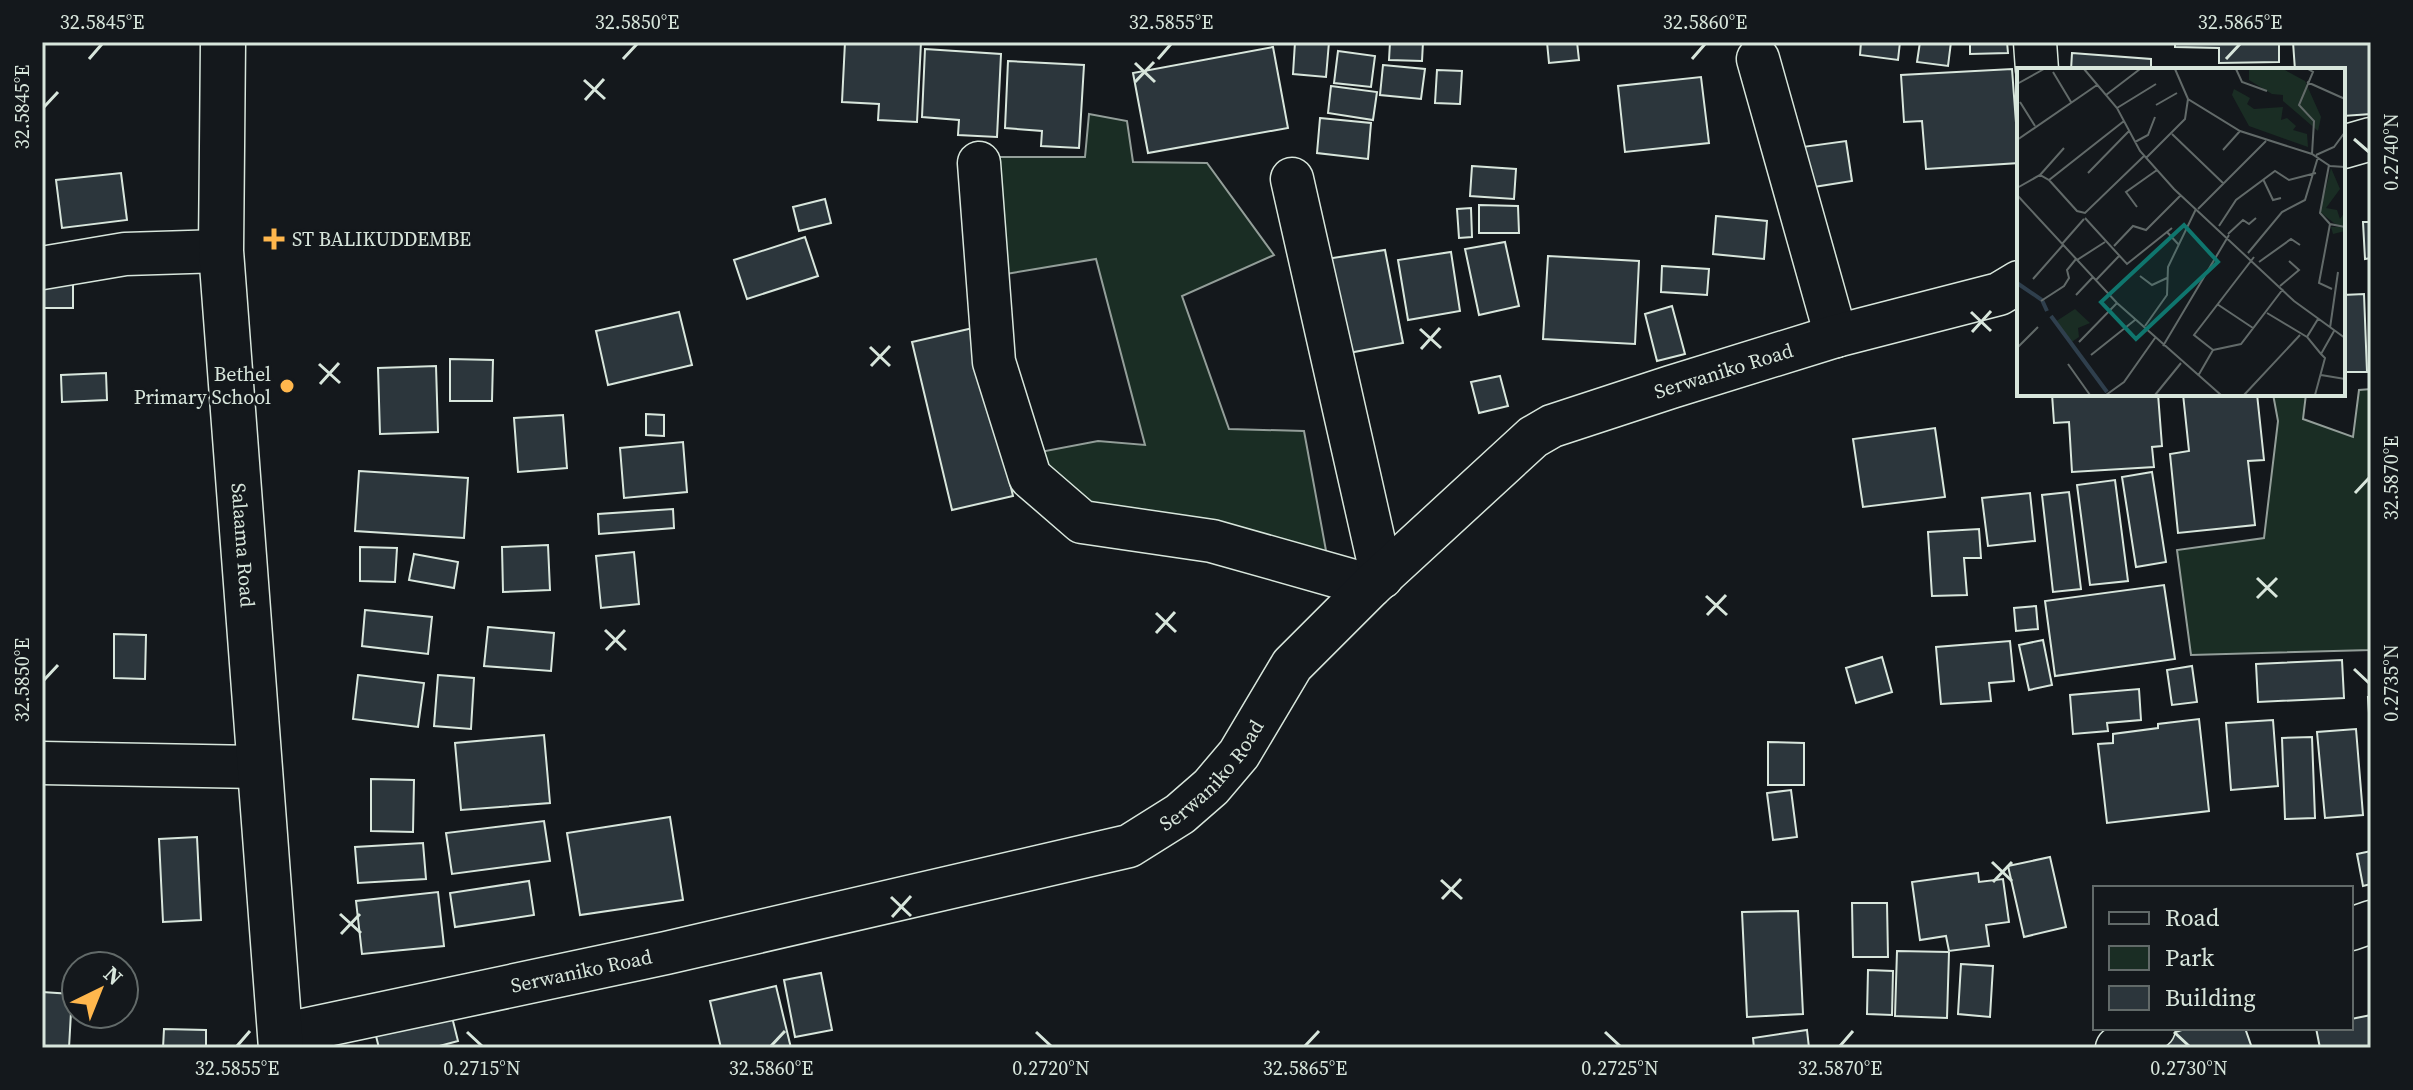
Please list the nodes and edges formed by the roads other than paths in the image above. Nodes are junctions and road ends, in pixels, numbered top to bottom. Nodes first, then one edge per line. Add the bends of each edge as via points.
1 (223, 42) edge
2 (2035, 42) edge
3 (1758, 59) dead end
4 (2037, 68) edge
5 (2371, 139) edge
6 (2345, 146) edge
7 (979, 163) dead end
8 (1292, 179) dead end
9 (221, 251) junction
10 (42, 268) edge
11 (2017, 283) edge
12 (1836, 336) junction
13 (1376, 582) junction
14 (42, 763) edge
15 (260, 767) junction
16 (2150, 1030) edge
17 (280, 1042) edge
18 (2117, 1048) edge

1 - 9 main road, Salaama Road
2 - 4 street
3 - 12 street
5 - 6 street
7 - 13 street via 994,362 1030,477 1082,522 1212,541
8 - 13 street
9 - 10 street via 125,254
9 - 15 main road, Salaama Road
11 - 12 street, Serwaniko Road via 1999,294
12 - 13 street, Serwaniko Road via 1552,426 1533,437
13 - 17 street, Serwaniko Road via 1292,665 1239,754 1211,787 1129,846
14 - 15 street
15 - 17 main road, Salaama Road
16 - 18 street

